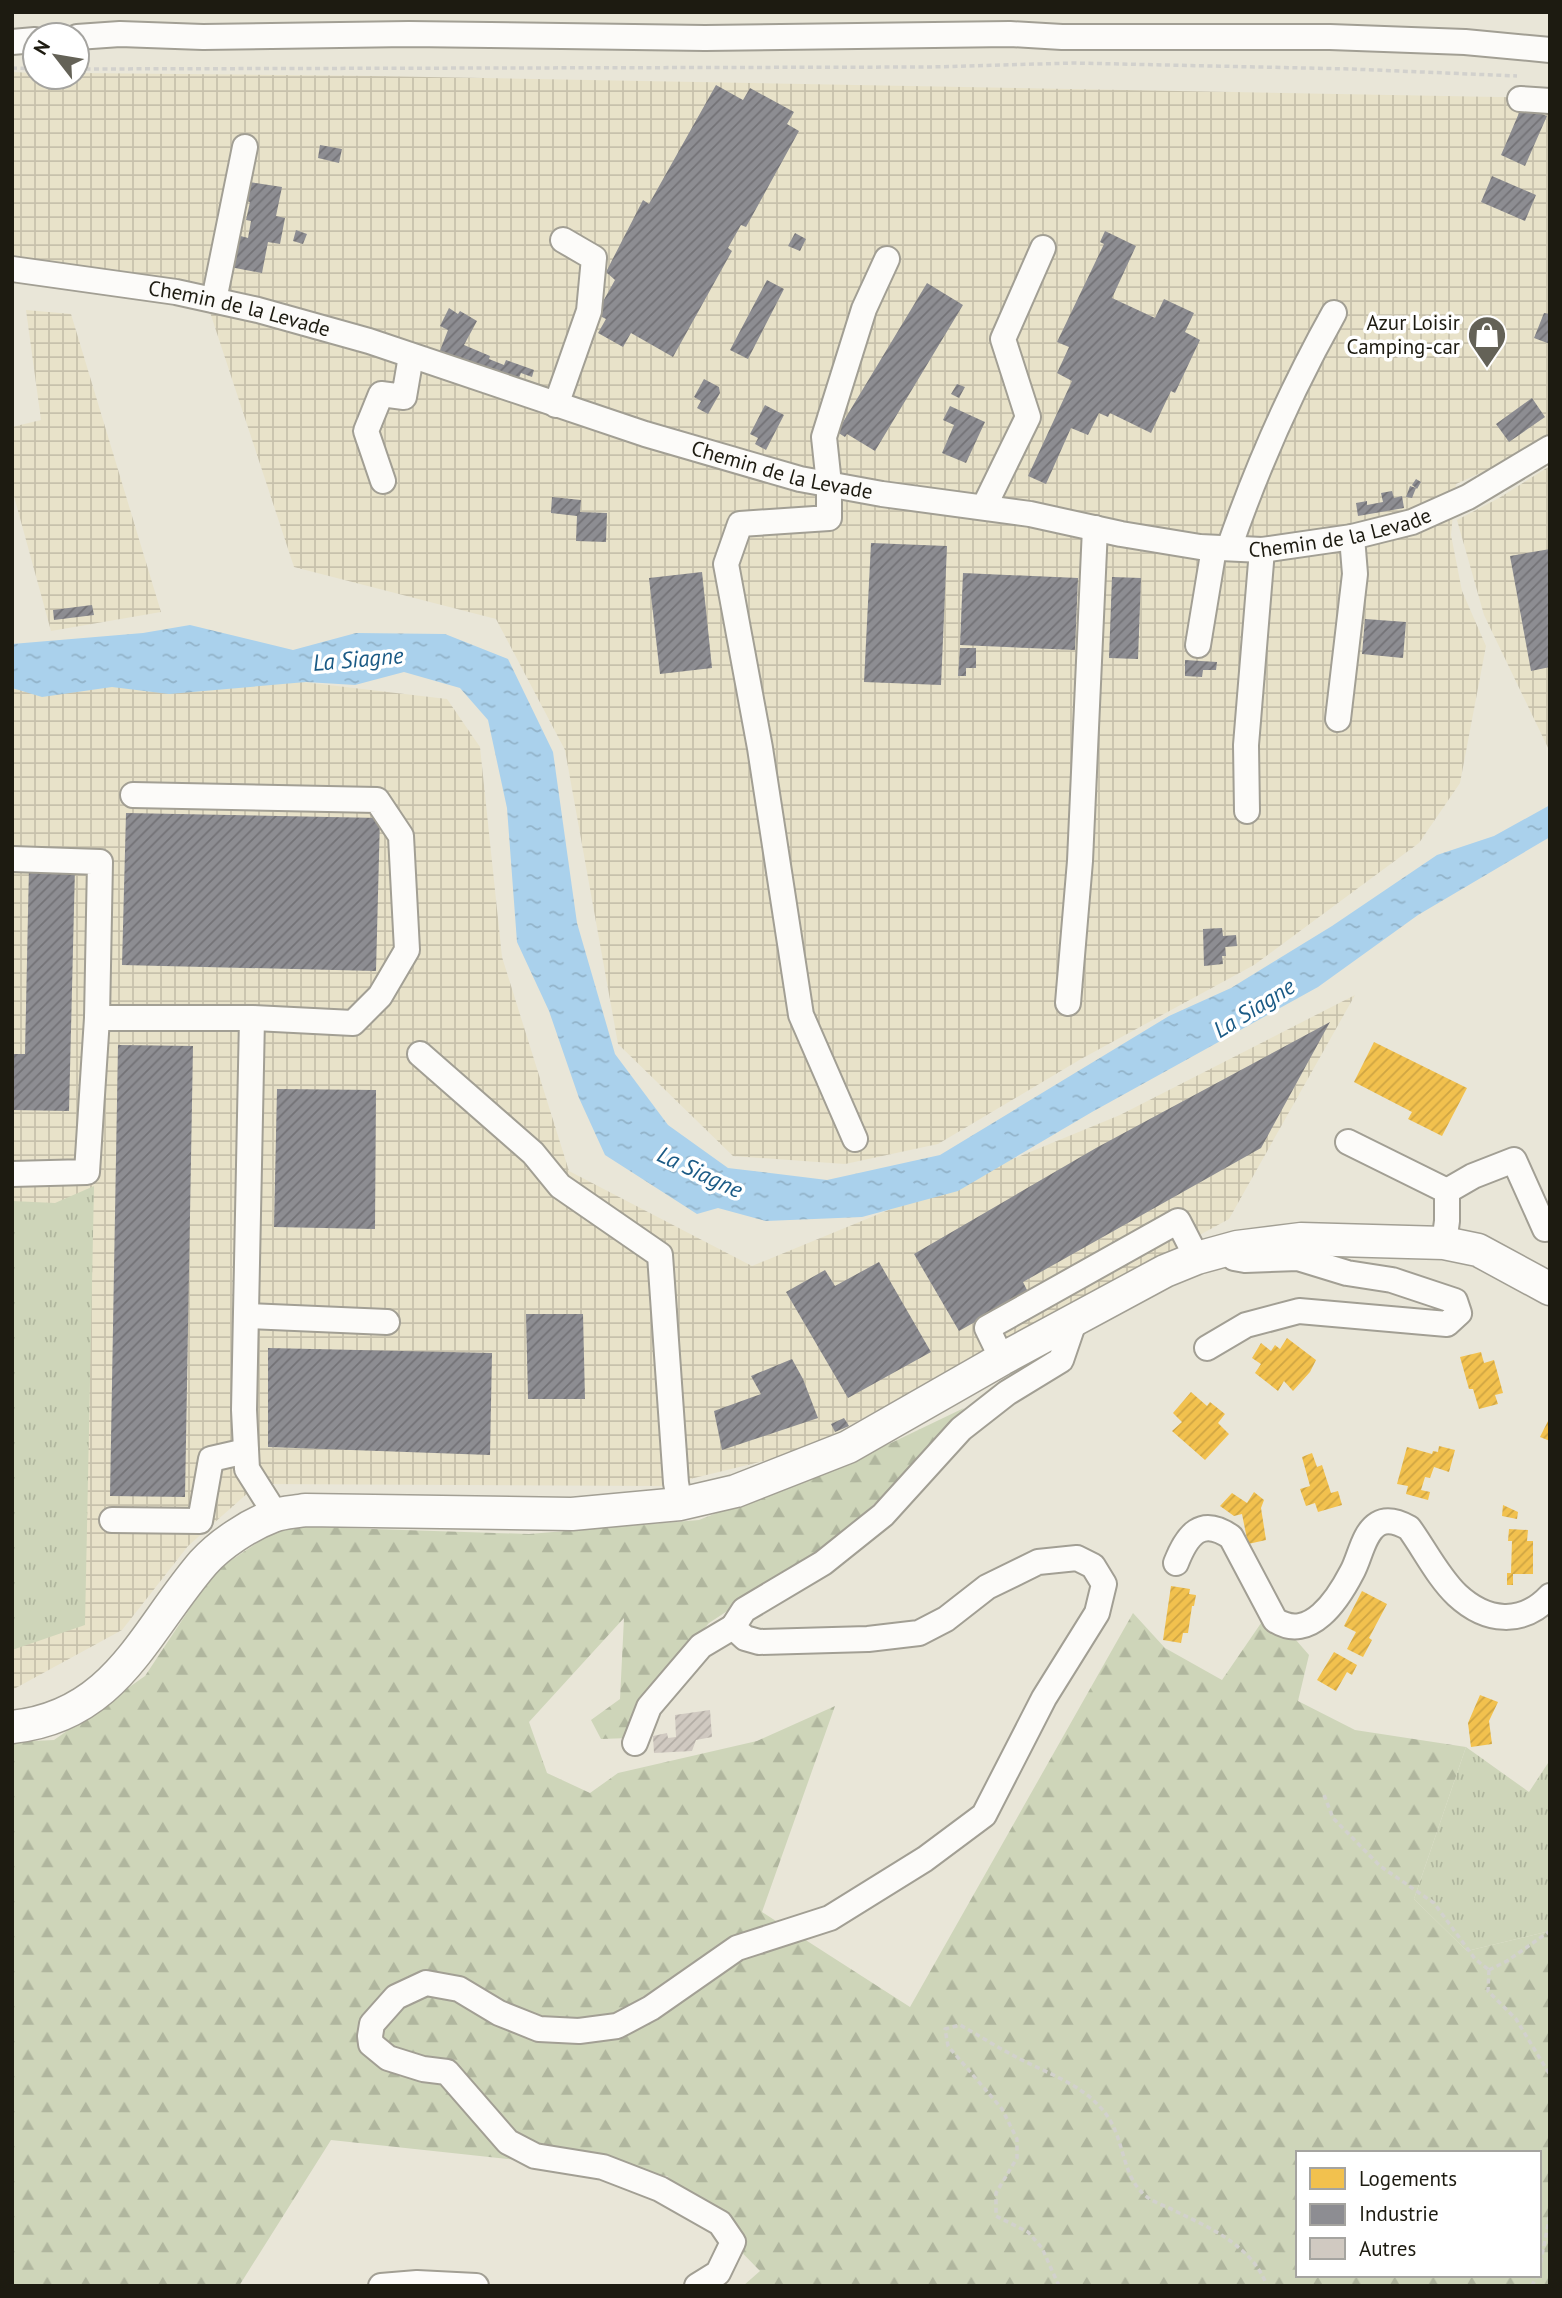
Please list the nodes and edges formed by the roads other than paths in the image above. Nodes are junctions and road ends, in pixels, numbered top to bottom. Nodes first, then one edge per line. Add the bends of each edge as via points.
1 (91, 36) edge
2 (1550, 50) edge
3 (1522, 88) road end
4 (1550, 101) edge
5 (245, 147) dead end
6 (563, 240) dead end
7 (1043, 248) dead end
8 (887, 258) dead end
9 (12, 269) edge
10 (214, 300) junction
11 (1334, 313) dead end
12 (411, 356) junction
13 (556, 405) junction
14 (1550, 447) edge
15 (383, 481) dead end
16 (829, 484) junction
17 (984, 508) junction
18 (1095, 528) junction
19 (1352, 537) junction
20 (1221, 548) junction
21 (1262, 550) junction
22 (1198, 645) dead end
23 (1338, 719) dead end
24 (133, 795) dead end
25 (1247, 811) dead end
26 (12, 859) edge
27 (1068, 1003) dead end
28 (97, 1018) junction
29 (252, 1018) junction
30 (420, 1054) dead end
31 (855, 1139) dead end
32 (1348, 1142) dead end
33 (12, 1174) edge
34 (1447, 1191) junction
35 (1545, 1229) dead end
36 (1444, 1243) junction
37 (1205, 1256) junction
38 (1542, 1284) edge
39 (246, 1317) junction
40 (387, 1322) dead end
41 (1074, 1322) junction
42 (1207, 1348) dead end
43 (1002, 1359) junction
44 (246, 1451) junction
45 (680, 1504) junction
46 (276, 1515) junction
47 (111, 1520) dead end
48 (1176, 1563) dead end
49 (1550, 1596) edge
50 (733, 1627) junction
51 (12, 1727) edge
52 (635, 1743) dead end
53 (381, 2286) edge
54 (476, 2286) edge
55 (697, 2286) edge

1 - 2 street via 1010,34 1317,37
3 - 4 street
5 - 10 street
6 - 13 street via 594,258 589,311
7 - 17 street via 1003,339 1028,417
8 - 16 street via 863,309 824,437
9 - 10 street, Chemin de la Levade
10 - 12 street, Chemin de la Levade
11 - 20 street via 1301,371
12 - 13 street, Chemin de la Levade
12 - 15 street via 404,397 381,394 366,431
13 - 16 street, Chemin de la Levade
14 - 19 street, Chemin de la Levade via 1468,497 1412,522
16 - 17 street, Chemin de la Levade
16 - 31 street via 829,518 740,524 726,564 761,748 801,1015
17 - 18 street, Chemin de la Levade
18 - 20 street, Chemin de la Levade
18 - 27 street via 1080,861
19 - 21 street, Chemin de la Levade
19 - 23 street via 1355,574
20 - 21 street, Chemin de la Levade
20 - 22 street
21 - 25 street via 1246,745
24 - 29 street via 377,800 401,836 407,950 380,996 353,1023
26 - 28 street via 100,862
28 - 29 street
28 - 33 street via 87,1172
29 - 39 street
30 - 45 street via 533,1153 560,1186 660,1255
32 - 34 street
34 - 35 street via 1514,1160
34 - 36 street
36 - 37 main road via 1301,1240 1237,1247
36 - 38 main road via 1478,1250
37 - 41 main road via 1165,1271
37 - 42 street via 1298,1258 1392,1280 1455,1301 1459,1313 1447,1324 1299,1311 1246,1325
37 - 43 street via 1178,1221 986,1328
39 - 40 street
39 - 44 street
41 - 43 main road
41 - 50 street via 1061,1360 1007,1393 961,1429 883,1515 823,1563 744,1610
43 - 45 main road via 848,1447 736,1491
44 - 46 street via 247,1469
44 - 47 street via 211,1459 200,1521
45 - 46 main road via 572,1514 305,1510
46 - 51 main road via 234,1537 204,1562 137,1653 93,1698 61,1717
48 - 49 street via 1184,1542 1194,1532 1209,1527 1221,1530 1231,1537 1275,1620 1296,1627 1325,1613 1352,1572 1368,1535 1388,1521 1409,1528 1456,1594 1489,1615 1523,1615
50 - 52 street via 692,1656 649,1707
50 - 55 street via 745,1638 759,1642 919,1633 946,1619 987,1587 1038,1562 1077,1558 1093,1566 1104,1584 1097,1613 1044,1698 984,1815 830,1919 737,1948 617,2026 579,2031 539,2029 499,2013 459,1989 426,1983 396,1997 372,2024 371,2043 388,2058 447,2072 508,2142 535,2156 603,2167 660,2189 720,2223 733,2242 718,2273
53 - 54 street

